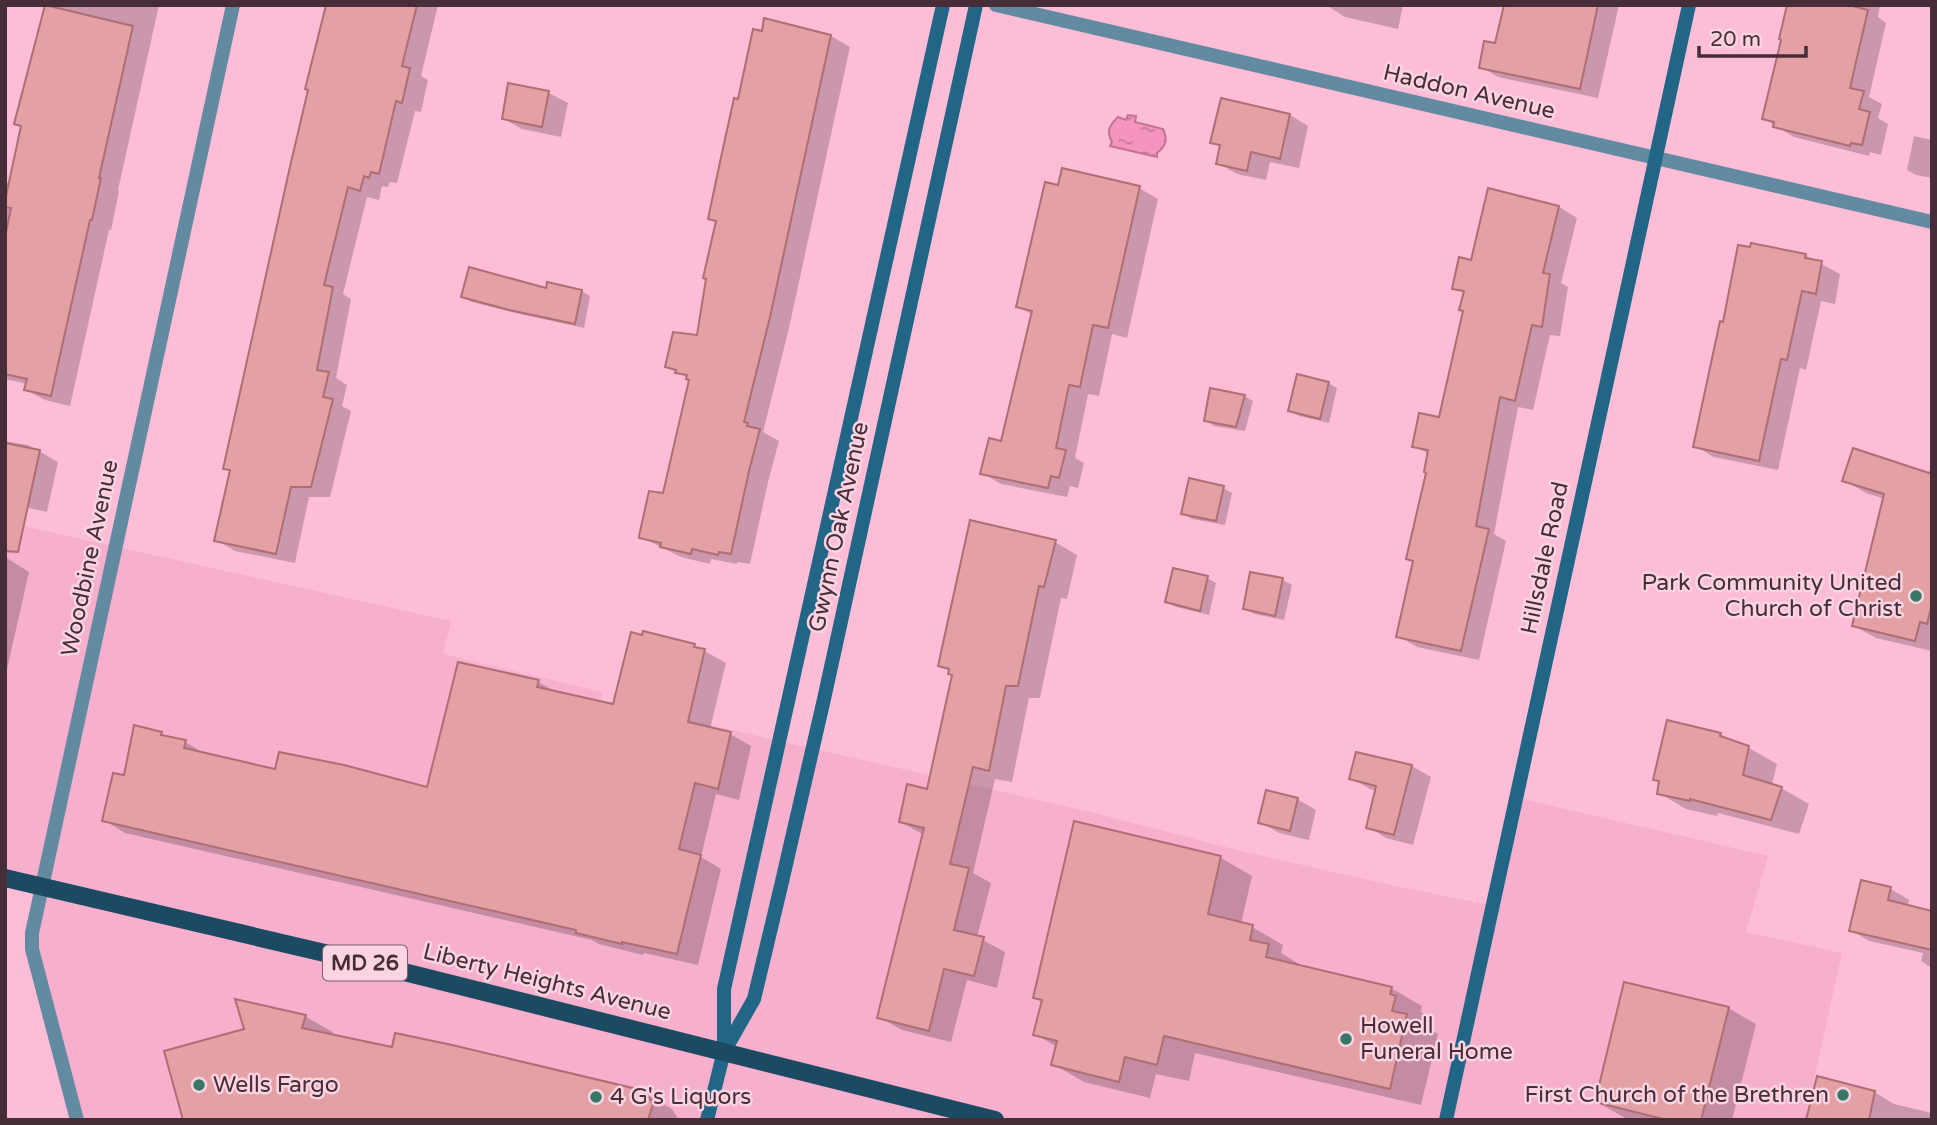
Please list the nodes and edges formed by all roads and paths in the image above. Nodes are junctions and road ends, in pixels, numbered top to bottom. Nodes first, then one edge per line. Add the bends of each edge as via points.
1 (233, 5) edge
2 (943, 5) edge
3 (976, 5) edge
4 (996, 5) edge
5 (1689, 5) edge
6 (1655, 158) junction
7 (1932, 222) edge
8 (5, 878) edge
9 (41, 886) junction
10 (724, 1051) junction
11 (77, 1120) edge
12 (707, 1120) edge
13 (995, 1120) edge
14 (1446, 1120) edge

1 - 9 street, Woodbine Avenue
2 - 10 street, Gwynn Oak Avenue via 724,989
3 - 10 street, Gwynn Oak Avenue via 754,999
4 - 6 street, Haddon Avenue
5 - 6 street, Hillsdale Road
6 - 7 street, Haddon Avenue
6 - 14 street, Hillsdale Road
8 - 9 main road, Liberty Heights Avenue / MD 26
9 - 10 main road, Liberty Heights Avenue / MD 26
9 - 11 street, Woodbine Avenue via 32,949
10 - 12 street, Gwynn Oak Avenue
10 - 13 main road, Liberty Heights Avenue / MD 26

